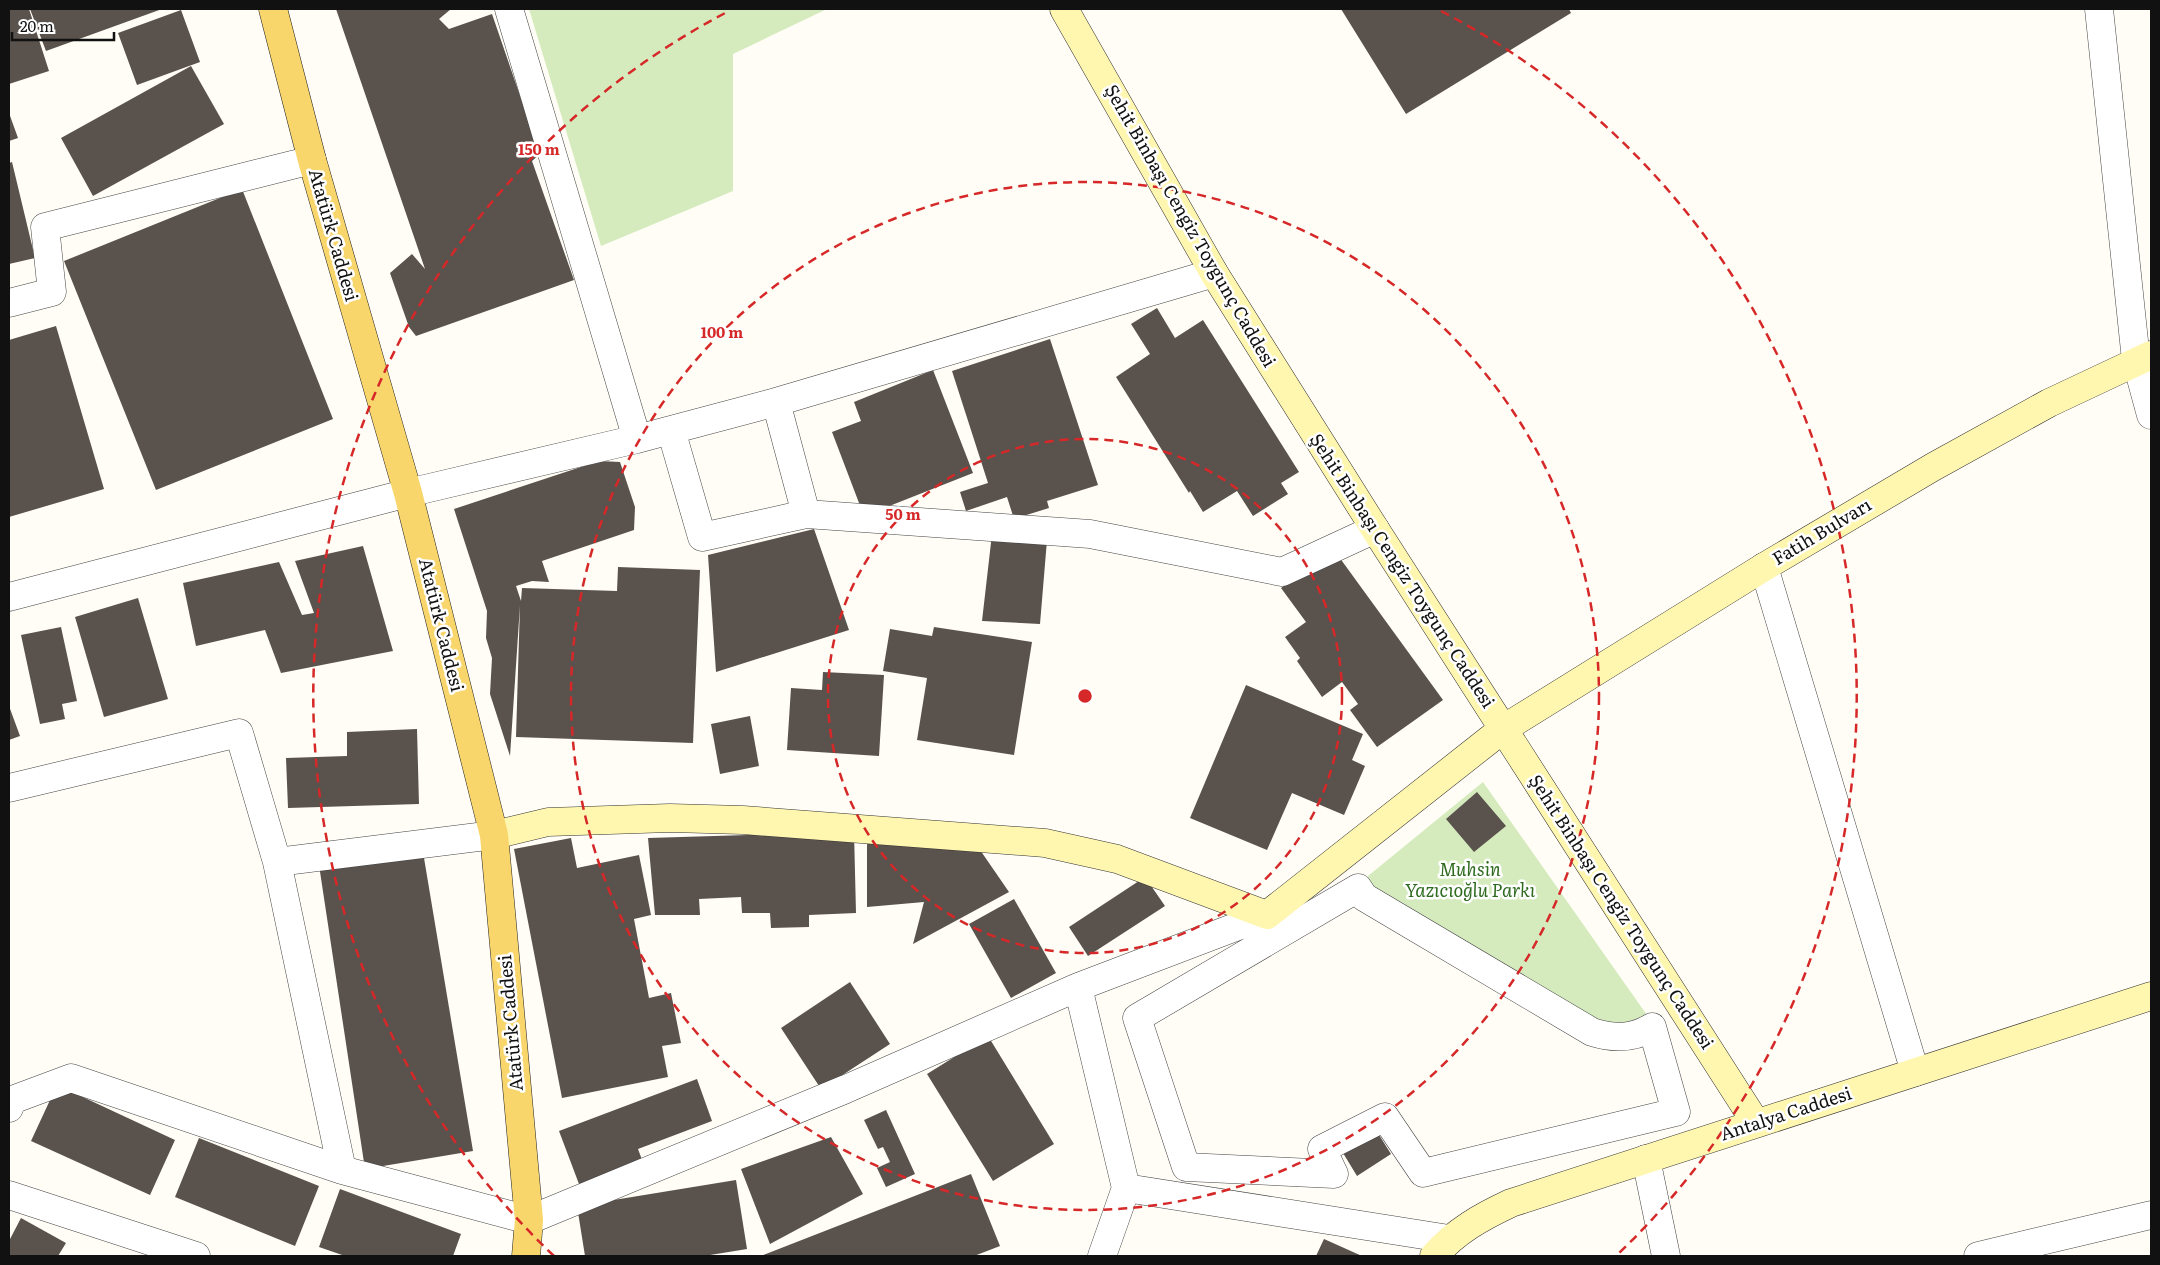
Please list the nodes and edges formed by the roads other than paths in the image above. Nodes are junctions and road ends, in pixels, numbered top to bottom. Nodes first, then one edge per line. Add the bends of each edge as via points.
1 (273, 9) edge
2 (509, 9) edge
3 (1064, 9) edge
4 (2099, 9) edge
5 (312, 160) junction
6 (1214, 274) junction
7 (9, 303) edge
8 (2144, 358) edge
9 (776, 402) junction
10 (2151, 415) edge
11 (671, 430) junction
12 (637, 439) junction
13 (408, 493) junction
14 (806, 514) junction
15 (1375, 529) junction
16 (1764, 567) junction
17 (9, 597) edge
18 (1504, 728) junction
19 (9, 788) edge
20 (494, 835) junction
21 (277, 862) junction
22 (1267, 915) junction
23 (1078, 986) junction
24 (2151, 996) edge
25 (1137, 1018) joint
26 (1915, 1072) junction
27 (9, 1108) edge
28 (1756, 1123) junction
29 (1646, 1159) junction
30 (342, 1170) junction
31 (1126, 1188) junction
32 (9, 1195) edge
33 (2151, 1215) edge
34 (529, 1220) junction
35 (1442, 1248) edge
36 (196, 1256) edge
37 (526, 1256) edge
38 (1102, 1256) edge
39 (1666, 1256) edge
40 (1978, 1256) edge

1 - 5 main road, Atatürk Caddesi
2 - 12 street
3 - 6 main road, Şehit Binbaşı Cengiz Toygunç Caddesi
4 - 8 street
5 - 7 street via 45,227 52,292
5 - 13 main road, Atatürk Caddesi
6 - 9 street
6 - 15 main road, Şehit Binbaşı Cengiz Toygunç Caddesi
8 - 10 street
8 - 16 main road, Fatih Bulvarı via 2048,403
9 - 11 street
9 - 14 street
11 - 12 street
11 - 14 street via 702,537
12 - 13 street
13 - 17 street
13 - 20 main road, Atatürk Caddesi
14 - 15 street via 1090,534 1282,572
15 - 18 main road, Şehit Binbaşı Cengiz Toygunç Caddesi
16 - 18 main road, Fatih Bulvarı
16 - 26 street
18 - 22 main road, Fatih Bulvarı
18 - 28 main road, Şehit Binbaşı Cengiz Toygunç Caddesi
19 - 21 street via 240,733
20 - 21 street
20 - 22 main road via 548,822 679,818 752,820 1045,843 1117,859
20 - 34 main road, Atatürk Caddesi
21 - 30 street
22 - 23 street
23 - 31 street
23 - 34 street via 846,1089
24 - 26 main road, Antalya Caddesi
25 - 25 street via 1186,1167 1334,1174 1322,1149 1385,1117 1423,1173 1676,1112 1652,1027 1631,1037 1608,1037 1592,1032 1364,897 1358,888
26 - 28 main road, Antalya Caddesi
27 - 30 street via 12,1100 70,1078
28 - 29 main road, Antalya Caddesi
29 - 35 main road, Antalya Caddesi via 1511,1202 1478,1219
29 - 39 street
30 - 34 street
31 - 35 street
31 - 38 street
32 - 36 street
33 - 40 street
34 - 37 main road, Atatürk Caddesi

